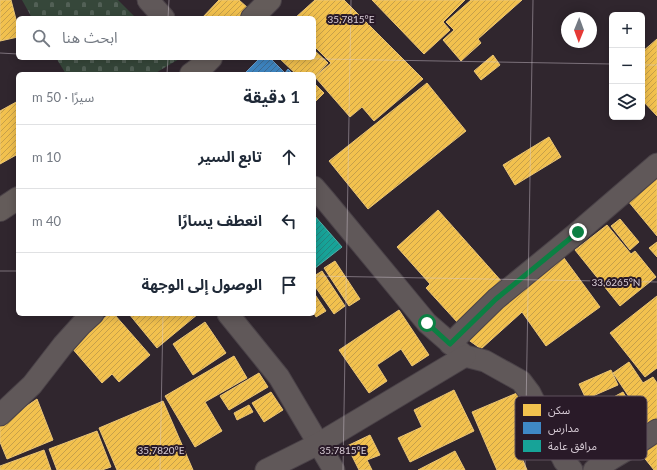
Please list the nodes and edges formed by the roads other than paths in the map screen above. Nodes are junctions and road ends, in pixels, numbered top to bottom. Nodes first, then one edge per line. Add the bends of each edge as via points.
1 (148, 0) edge
2 (270, 0) edge
3 (162, 16) edge
4 (254, 16) edge
5 (657, 164) edge
6 (316, 189) edge
7 (16, 199) edge
8 (0, 210) edge
9 (91, 316) edge
10 (230, 316) edge
11 (458, 350) junction
12 (532, 396) edge
13 (0, 415) edge
14 (657, 430) edge
15 (647, 437) edge
16 (318, 444) junction
17 (564, 460) edge
18 (608, 460) edge
19 (266, 470) edge
20 (334, 470) edge
21 (572, 470) edge
22 (594, 470) edge

1 - 3 street
2 - 4 main road
5 - 11 street via 496,299
6 - 11 street via 427,323
7 - 8 main road
9 - 13 street via 63,345 32,385
10 - 16 street via 279,377
11 - 12 street via 485,361 521,381
11 - 16 street
14 - 15 street
16 - 19 street
16 - 20 street
17 - 21 street
18 - 22 street

